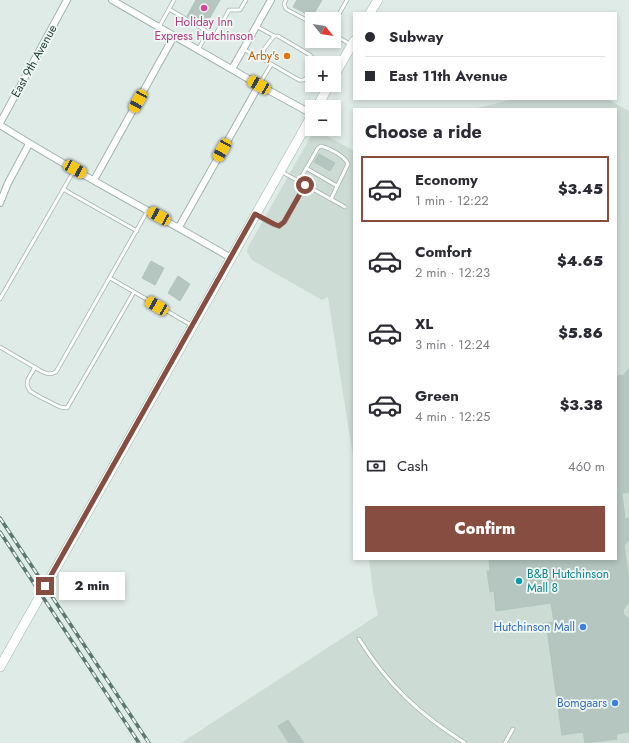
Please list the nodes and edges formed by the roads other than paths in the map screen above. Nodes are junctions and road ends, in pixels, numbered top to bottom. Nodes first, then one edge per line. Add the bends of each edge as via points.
1 (67, 0) edge
2 (112, 0) edge
3 (174, 0) edge
4 (246, 0) edge
5 (271, 0) edge
6 (286, 0) edge
7 (347, 0) edge
8 (378, 0) edge
9 (169, 9) junction
10 (340, 12) edge
11 (371, 12) edge
12 (305, 19) edge
13 (256, 26) junction
14 (159, 27) junction
15 (208, 32) junction
16 (174, 36) junction
17 (274, 36) junction
18 (341, 38) edge
19 (353, 43) edge
20 (243, 49) junction
21 (198, 50) junction
22 (311, 56) edge
23 (264, 58) junction
24 (341, 64) edge
25 (271, 65) junction
26 (232, 69) junction
27 (305, 80) edge
28 (259, 85) junction
29 (305, 110) edge
30 (0, 124) edge
31 (305, 126) edge
32 (29, 144) junction
33 (306, 168) junction
34 (75, 169) junction
35 (280, 171) junction
36 (94, 180) junction
37 (299, 181) junction
38 (305, 185) junction
39 (337, 186) junction
40 (63, 189) junction
41 (331, 199) junction
42 (0, 203) edge
43 (345, 207) dead end
44 (148, 210) junction
45 (255, 214) junction
46 (179, 227) junction
47 (137, 231) junction
48 (231, 258) junction
49 (110, 278) junction
50 (134, 292) junction
51 (0, 299) edge
52 (192, 326) junction
53 (0, 347) edge
54 (34, 368) junction
55 (359, 639) dead end
56 (0, 667) edge
57 (513, 729) dead end
58 (465, 743) edge
59 (505, 743) edge

1 - 30 street, East 9th Avenue
2 - 14 street
3 - 9 lane
4 - 15 lane via 240,10 229,10 216,34
5 - 13 street
6 - 12 lane via 286,9
7 - 10 lane
8 - 11 street
9 - 14 lane
9 - 15 lane
13 - 17 lane
13 - 20 street
14 - 16 street
15 - 21 lane
16 - 21 street
16 - 36 street
17 - 22 lane
17 - 23 lane via 264,49
18 - 19 lane
19 - 24 street
20 - 23 lane
20 - 26 street
21 - 26 street
23 - 25 lane
25 - 27 lane via 302,81
25 - 28 lane
26 - 28 street
28 - 29 street
28 - 46 street
30 - 32 street
31 - 35 street
32 - 34 street
32 - 42 street
33 - 37 lane
33 - 39 lane
33 - 39 lane via 318,148 325,147 347,160 347,169
34 - 36 street
34 - 40 lane
35 - 37 lane
35 - 45 street
36 - 44 street
37 - 38 lane
38 - 41 lane
38 - 45 lane via 284,222 279,226
39 - 41 lane
40 - 47 lane
40 - 51 lane
41 - 43 lane
44 - 46 street
44 - 47 lane
45 - 48 street
46 - 48 street
47 - 49 lane
48 - 52 street
49 - 50 lane
49 - 54 lane via 56,372 48,374
50 - 52 lane
50 - 54 lane via 67,408 60,407 30,391 28,379
52 - 56 street
53 - 54 lane
55 - 58 lane via 381,672 403,696 426,716
57 - 59 lane

